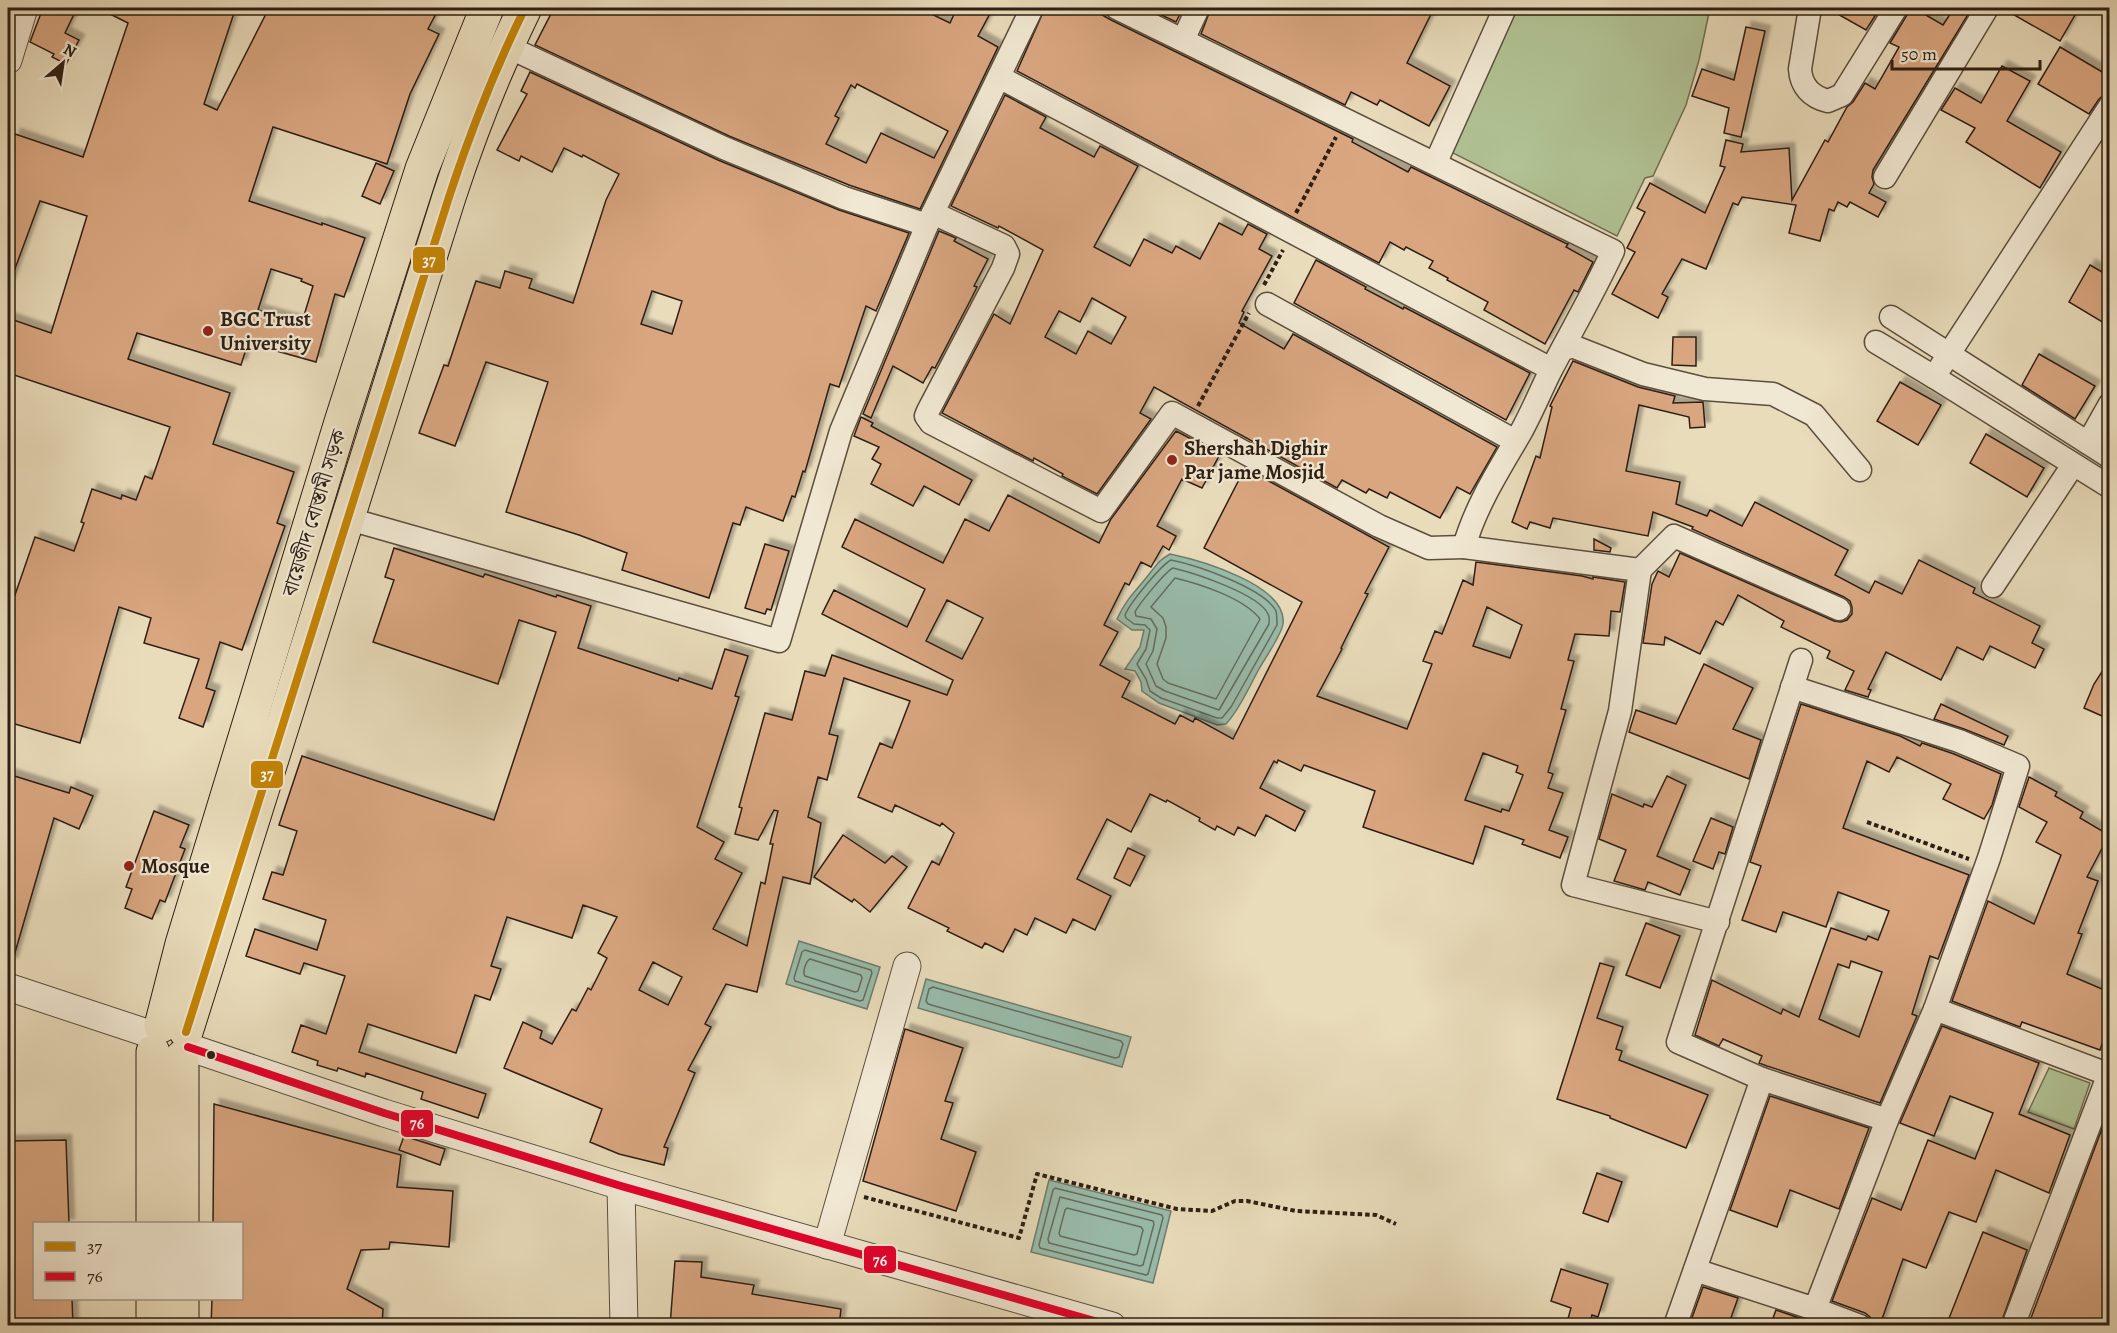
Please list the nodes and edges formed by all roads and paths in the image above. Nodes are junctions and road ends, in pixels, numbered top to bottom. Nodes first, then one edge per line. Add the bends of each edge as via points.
1 (24, 8) edge
2 (487, 8) edge
3 (525, 8) edge
4 (1032, 8) edge
5 (1117, 8) edge
6 (1198, 8) edge
7 (1505, 8) edge
8 (1810, 8) edge
9 (1896, 8) edge
10 (1987, 8) edge
11 (1183, 39) junction
12 (506, 46) junction
13 (8, 60) edge
14 (999, 77) junction
15 (2109, 106) edge
16 (1346, 119) junction
17 (1436, 162) junction
18 (1885, 177) dead end
19 (930, 219) junction
20 (1290, 231) junction
21 (1261, 300) junction
22 (1891, 317) dead end
23 (1876, 342) dead end
24 (1950, 353) junction
25 (1557, 360) junction
26 (1934, 377) junction
27 (2109, 404) edge
28 (1189, 423) junction
29 (1515, 441) junction
30 (2088, 443) junction
31 (2109, 457) edge
32 (2073, 465) junction
33 (1860, 470) dead end
34 (2109, 487) edge
35 (349, 519) junction
36 (1464, 548) junction
37 (1640, 570) junction
38 (1993, 586) dead end
39 (1839, 609) dead end
40 (1801, 660) dead end
41 (1792, 687) junction
42 (1867, 822) dead end
43 (1987, 865) junction
44 (1718, 922) junction
45 (906, 966) dead end
46 (8, 987) edge
47 (1935, 1010) junction
48 (170, 1041) junction
49 (2109, 1073) edge
50 (1762, 1079) junction
51 (1887, 1120) junction
52 (621, 1186) junction
53 (843, 1192) junction
54 (153, 1222) edge
55 (182, 1222) edge
56 (1396, 1224) dead end
57 (827, 1245) junction
58 (1695, 1270) junction
59 (153, 1300) edge
60 (182, 1300) edge
61 (1815, 1309) junction
62 (1055, 1318) edge
63 (153, 1326) edge
64 (182, 1326) edge
65 (624, 1326) edge
66 (1112, 1326) edge
67 (1675, 1326) edge
68 (1860, 1326) edge
69 (2013, 1326) edge

1 - 13 street
2 - 48 main road, বায়েজীদ বোস্তামী সড়ক via 418,180 341,422 182,944
3 - 12 main road, বায়েজীদ বোস্তামী সড়ক
4 - 14 street
5 - 11 street
6 - 11 street
7 - 17 street
8 - 9 street via 1801,78 1812,95 1828,101 1842,95
10 - 18 street
11 - 16 street
12 - 19 street via 724,148 844,198
12 - 35 main road, বায়েজীদ বোস্তামী সড়ক via 448,197
14 - 19 street
14 - 20 street
15 - 24 street
16 - 17 street
16 - 20 path
17 - 25 street via 1613,251
19 - 28 street via 1004,246 1008,254 928,411 926,416 931,423 1101,512 1172,413
19 - 35 street via 841,431 780,641
20 - 21 path
20 - 25 street
21 - 28 path
21 - 29 street
22 - 24 street
23 - 26 street
24 - 26 street
24 - 30 street
25 - 29 street
25 - 33 street via 1572,346 1643,374 1705,389 1773,394 1814,415
26 - 32 street
27 - 30 street
28 - 36 street via 1379,526 1429,548
29 - 36 street via 1471,523
30 - 31 street
32 - 34 street
32 - 38 street
35 - 48 main road, বায়েজীদ বোস্তামী সড়ক
36 - 37 street
37 - 39 street via 1674,536
37 - 44 street via 1620,711 1573,885
40 - 41 street
41 - 43 street via 1959,741 2018,766
41 - 44 street
42 - 43 path
43 - 47 street
44 - 50 street via 1678,1042
45 - 53 street
46 - 48 street
47 - 49 street
47 - 51 street
48 - 52 street via 384,1113
48 - 54 main road, বায়েজীদ বোস্তামী সড়ক
48 - 55 main road, বায়েজীদ বোস্তামী সড়ক
49 - 69 street
50 - 51 street
50 - 58 street
51 - 61 street
52 - 57 street
52 - 65 street
53 - 56 path via 1019,1238 1037,1174 1177,1209 1212,1211 1235,1201 1247,1201 1296,1211 1376,1215
53 - 57 street
57 - 62 street
58 - 61 street
58 - 67 street
59 - 63 main road
60 - 64 main road
61 - 68 street
62 - 66 street

